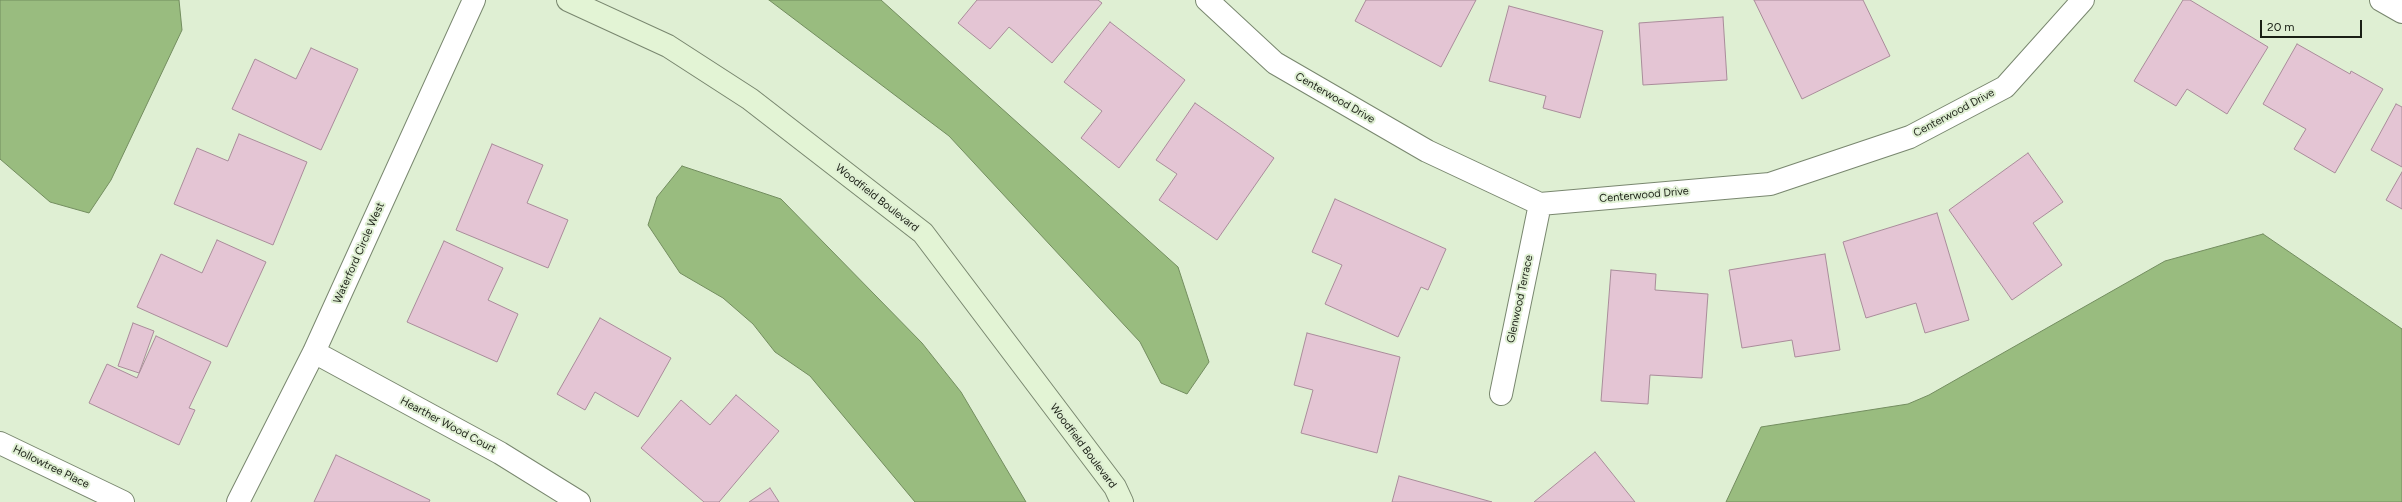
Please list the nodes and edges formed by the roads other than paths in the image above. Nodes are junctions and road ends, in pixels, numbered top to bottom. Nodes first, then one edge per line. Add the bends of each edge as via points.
1 (474, 0) edge
2 (568, 0) edge
3 (1207, 0) edge
4 (2083, 0) edge
5 (2381, 0) edge
6 (2402, 12) edge
7 (1540, 204) junction
8 (314, 352) junction
9 (1501, 394) dead end
10 (0, 443) edge
11 (123, 502) edge
12 (238, 502) edge
13 (579, 502) edge
14 (1122, 502) edge

1 - 8 street, Waterford Circle West
2 - 14 street, Woodfield Boulevard via 668,46 750,99 923,234 1116,487
3 - 7 street, Centerwood Drive via 1275,63 1427,151
4 - 7 street, Centerwood Drive via 2005,87 1910,137 1770,184
5 - 6 street
7 - 9 street, Glenwood Terrace
8 - 12 street, Waterford Circle West
8 - 13 street, Hearther Wood Court via 500,453
10 - 11 street, Hollowtree Place

